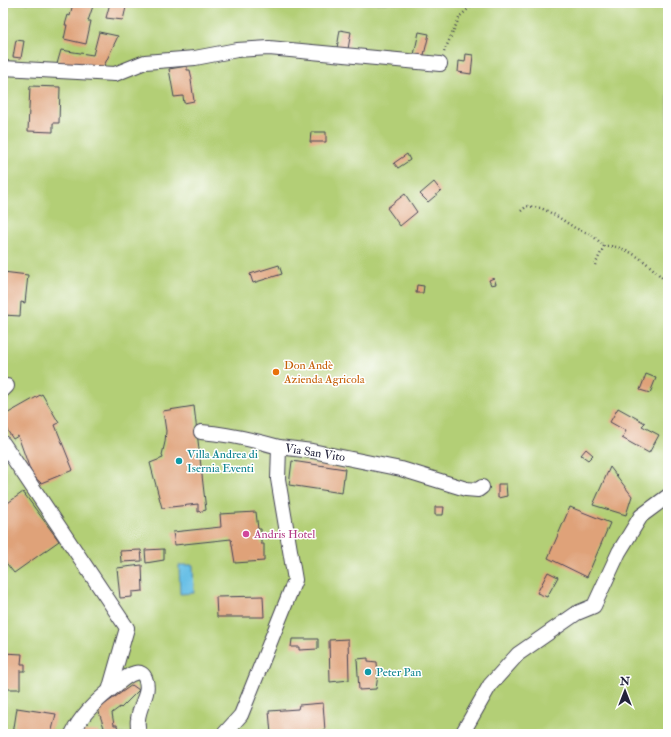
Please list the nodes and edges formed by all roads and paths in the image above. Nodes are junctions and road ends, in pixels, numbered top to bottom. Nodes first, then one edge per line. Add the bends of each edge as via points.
1 (475, 3) edge
2 (440, 64) joint
3 (3, 68) edge
4 (521, 211) dead end
5 (604, 246) junction
6 (595, 265) dead end
7 (668, 284) edge
8 (201, 432) dead end
9 (3, 443) edge
10 (279, 447) junction
11 (482, 487) dead end
12 (668, 496) edge
13 (109, 691) junction
14 (72, 734) edge
15 (139, 734) edge
16 (224, 734) edge
17 (462, 734) edge

1 - 2 path via 460,16
2 - 3 street via 269,48 145,62 115,74
4 - 5 path via 527,206 541,208 592,235
5 - 6 path
5 - 7 path via 616,247 632,254
8 - 10 street via 254,440
9 - 13 street via 127,628
10 - 11 street, Via San Vito via 312,451 401,470 466,489 478,490
10 - 16 street, Via San Vito via 278,479 295,580 241,715
12 - 17 street via 642,516 635,526 619,552 594,606 578,613 518,654 490,685
13 - 14 street via 80,719
13 - 15 street via 136,673 146,678 146,693 138,719

